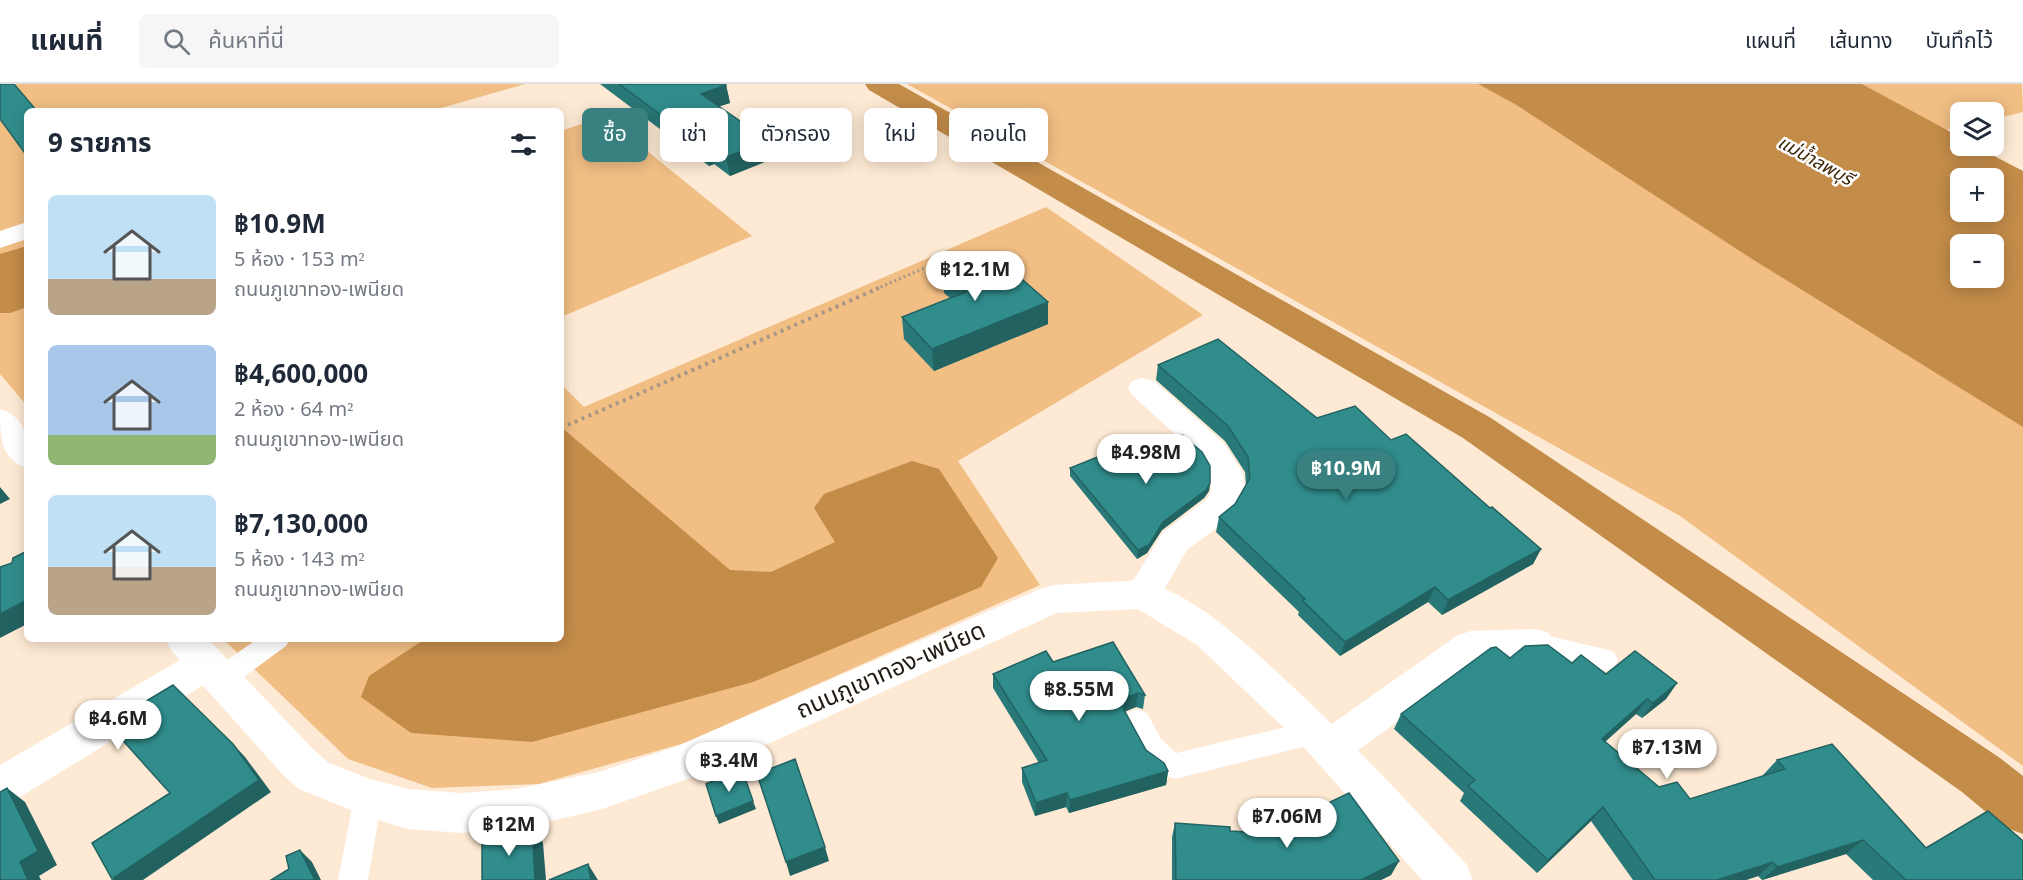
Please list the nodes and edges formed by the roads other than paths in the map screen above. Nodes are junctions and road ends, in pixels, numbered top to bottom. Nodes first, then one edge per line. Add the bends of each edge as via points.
1 (24, 231) edge
2 (0, 240) edge
3 (1143, 388) dead end
4 (1143, 594) junction
5 (267, 642) edge
6 (1536, 644) joint
7 (1605, 660) dead end
8 (204, 661) edge
9 (1137, 721) dead end
10 (1322, 740) junction
11 (0, 786) edge
12 (368, 798) junction
13 (353, 880) edge
14 (1451, 880) edge

1 - 2 main road
3 - 4 main road via 1213,452 1227,473 1228,492 1218,509 1175,541
4 - 10 main road via 1210,634
4 - 12 main road, ถนนภูเขาทอง-เพนียด via 1053,599 684,762 599,791 516,809 461,813 408,809
5 - 8 lane
6 - 7 lane
6 - 10 main road via 1470,646
8 - 11 main road
8 - 12 main road, ถนนภูเขาทอง-เพนียด via 314,776
9 - 10 lane via 1155,755 1175,766
10 - 14 main road
12 - 13 lane

